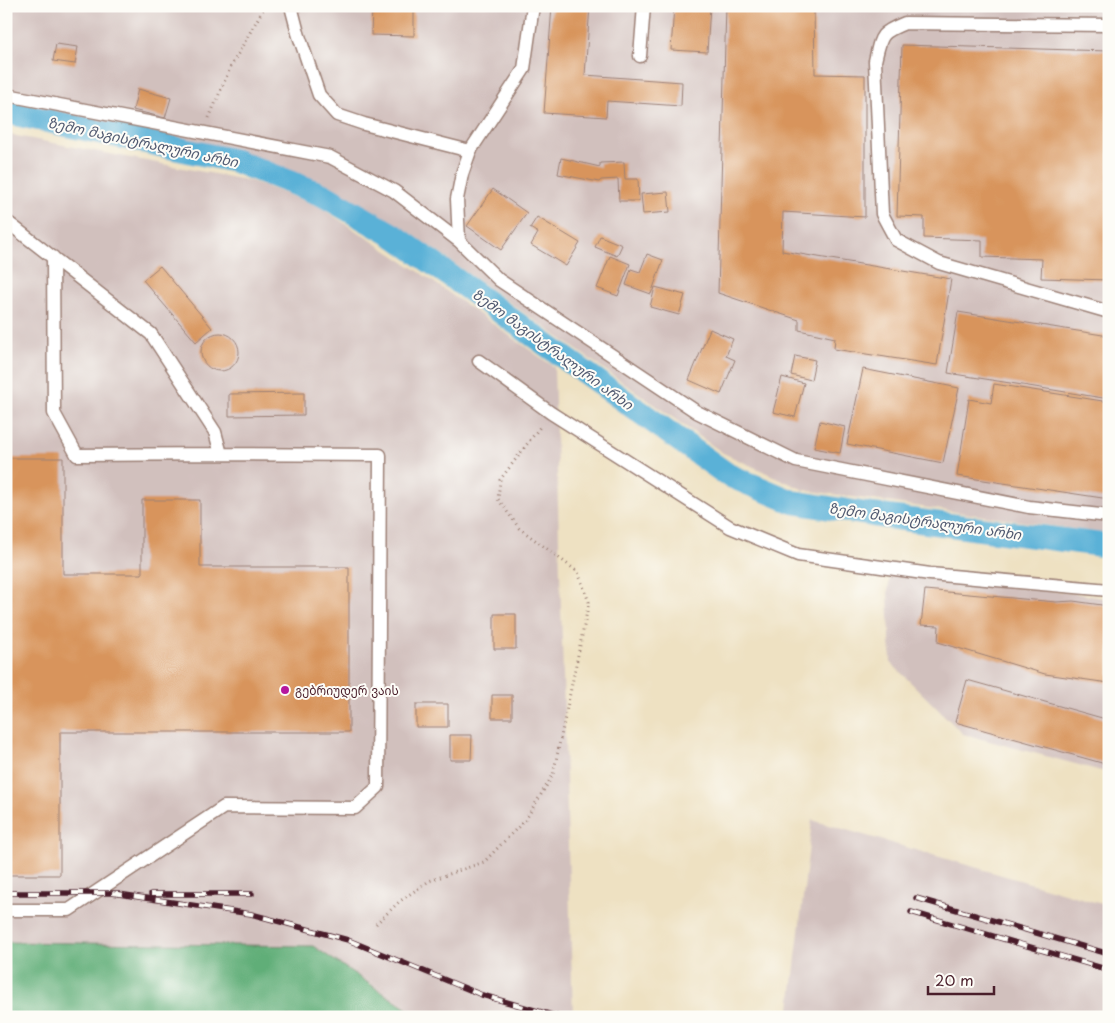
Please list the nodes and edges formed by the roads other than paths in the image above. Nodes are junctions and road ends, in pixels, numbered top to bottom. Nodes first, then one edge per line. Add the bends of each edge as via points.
1 (291, 6) edge
2 (534, 6) edge
3 (644, 6) edge
4 (1109, 24) edge
5 (640, 56) dead end
6 (6, 92) edge
7 (470, 151) junction
8 (6, 221) edge
9 (459, 241) junction
10 (52, 257) junction
11 (1109, 312) edge
12 (478, 360) dead end
13 (221, 454) junction
14 (1109, 516) edge
15 (1109, 590) edge
16 (6, 910) edge

1 - 7 lane via 319,95 337,115
2 - 7 lane via 524,69
3 - 5 lane
4 - 11 lane via 905,23 889,30 881,38 875,61 882,214 896,240 939,263
6 - 9 lane via 8,95 330,157 394,191
7 - 9 lane via 457,199
8 - 10 lane
9 - 14 lane via 499,280 697,412 796,461 1029,507
10 - 13 lane via 151,334 215,432
10 - 13 lane via 54,413 77,455
12 - 15 lane via 551,412 730,527 798,555 930,574
13 - 16 lane via 380,455 378,787 355,808 224,807 69,910

